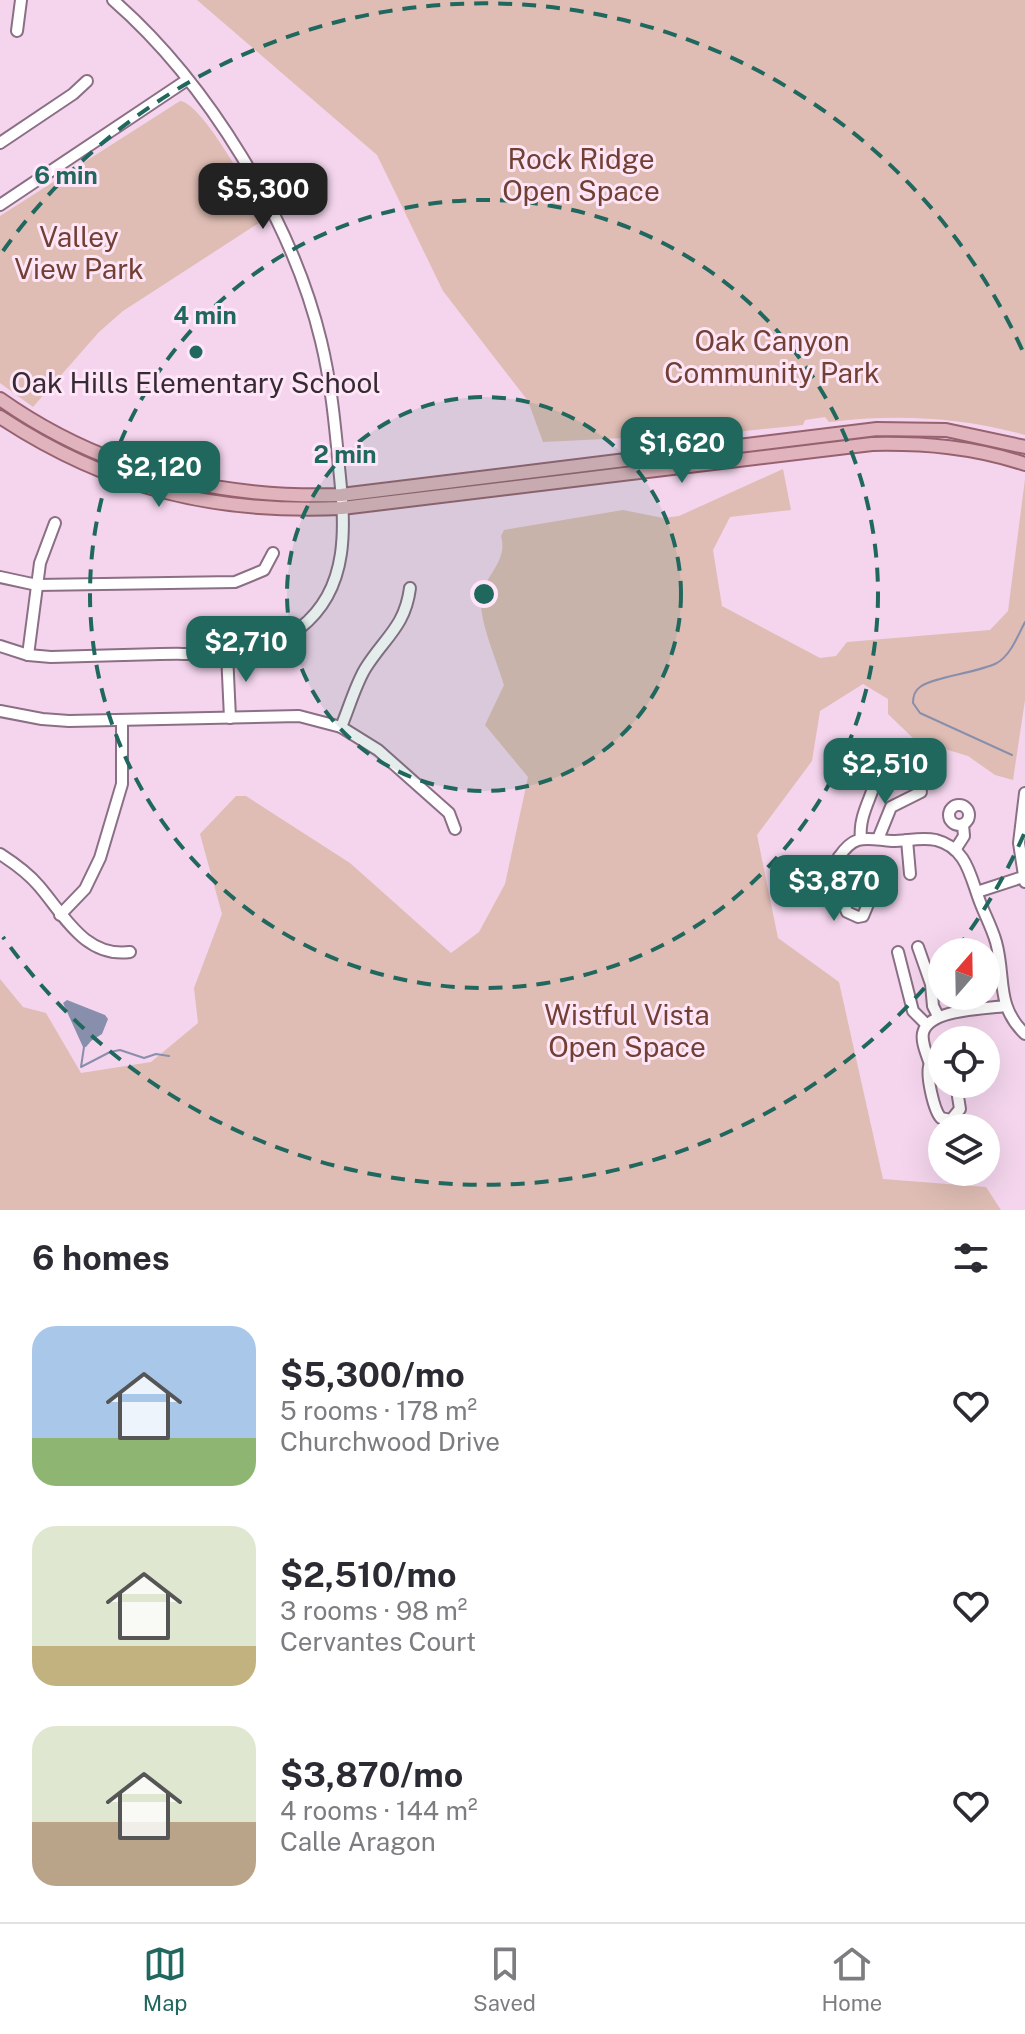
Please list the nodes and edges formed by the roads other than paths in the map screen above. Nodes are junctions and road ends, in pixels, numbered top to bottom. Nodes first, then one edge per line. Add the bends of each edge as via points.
1 (21, 0) edge
2 (113, 0) edge
3 (17, 31) dead end
4 (187, 80) junction
5 (87, 81) dead end
6 (0, 143) edge
7 (0, 205) edge
8 (0, 399) edge
9 (0, 417) edge
10 (1025, 447) edge
11 (1025, 464) edge
12 (342, 501) junction
13 (55, 523) dead end
14 (273, 553) dead end
15 (0, 577) edge
16 (37, 585) junction
17 (410, 588) dead end
18 (0, 646) edge
19 (227, 653) junction
20 (28, 655) junction
21 (0, 711) edge
22 (230, 718) junction
23 (122, 720) junction
24 (341, 727) junction
25 (878, 771) dead end
26 (921, 792) dead end
27 (1025, 793) edge
28 (963, 825) dead end
29 (455, 829) dead end
30 (861, 839) junction
31 (878, 839) junction
32 (907, 840) junction
33 (955, 850) junction
34 (0, 854) edge
35 (839, 857) junction
36 (910, 874) dead end
37 (1024, 880) edge
38 (977, 892) junction
39 (60, 915) junction
40 (918, 947) dead end
41 (130, 952) dead end
42 (898, 952) dead end
43 (1005, 1006) junction
44 (938, 1016) junction
45 (927, 1025) junction
46 (1025, 1034) edge
47 (928, 1055) edge
48 (933, 1098) edge
49 (958, 1098) edge

1 - 3 street
2 - 4 street
4 - 7 street
4 - 12 street via 256,180 302,281 329,384
5 - 6 street
8 - 12 main road via 85,449 149,473 252,494
9 - 12 main road via 78,462 177,496 245,508 299,510
10 - 12 main road via 946,430 877,429
11 - 12 main road via 982,451 872,444
12 - 19 street via 342,559 321,608 278,642
13 - 16 street
14 - 16 street via 264,570 235,582
15 - 16 street
16 - 20 street
17 - 24 street via 401,622 366,668
18 - 20 street
19 - 20 street
19 - 22 street
21 - 23 street via 42,719
22 - 23 street
22 - 24 street via 299,716
23 - 39 street via 122,784 100,858 85,889
24 - 29 street via 378,750 449,813
25 - 30 street via 860,821
26 - 31 street via 891,807
27 - 37 street via 1019,843
28 - 33 street via 964,836
30 - 31 street
30 - 35 street via 847,844
31 - 32 street
32 - 33 street via 936,840
32 - 36 street
33 - 38 street via 971,870
34 - 39 street via 39,886
35 - 35 street via 836,880 847,912 863,916 868,904 856,870
37 - 38 street
38 - 43 street via 996,942
39 - 41 street via 90,943 115,954
40 - 44 street
42 - 45 street via 913,1011
43 - 44 street
43 - 46 street
44 - 45 street
45 - 47 street via 923,1034
48 - 49 street via 935,1112 951,1120 960,1109

